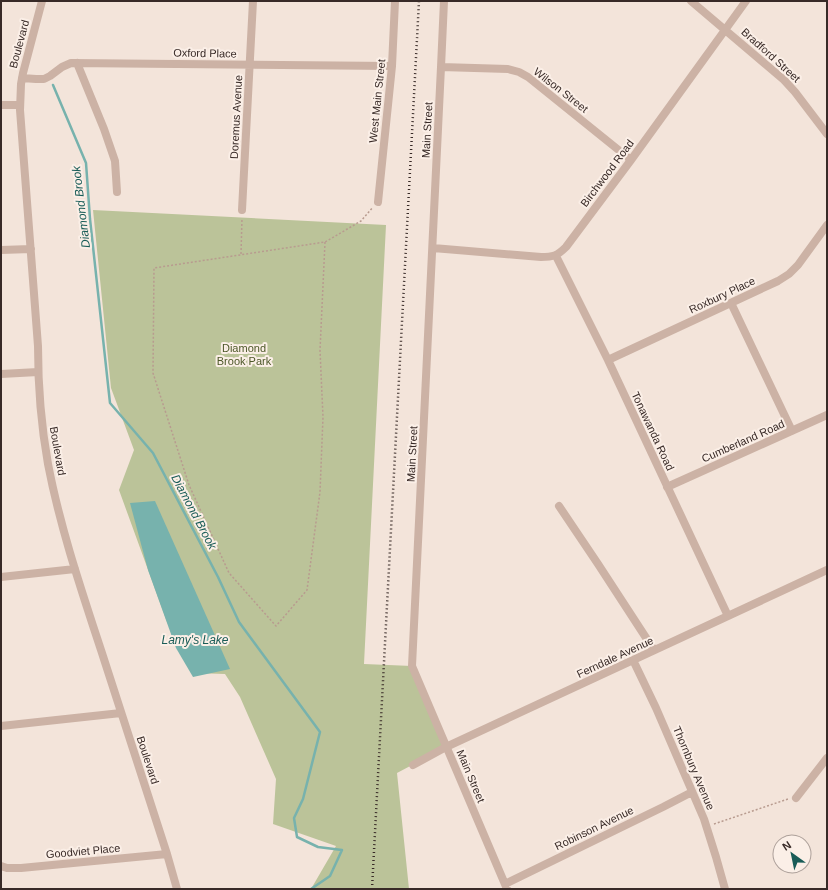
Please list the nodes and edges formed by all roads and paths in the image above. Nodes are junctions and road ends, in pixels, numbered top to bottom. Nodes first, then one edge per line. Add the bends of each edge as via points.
1 (42, 1) edge
2 (253, 1) edge
3 (395, 1) edge
4 (444, 1) edge
5 (691, 1) edge
6 (746, 1) edge
7 (726, 30) junction
8 (77, 63) junction
9 (250, 65) junction
10 (392, 66) junction
11 (441, 67) junction
12 (22, 78) junction
13 (1, 105) edge
14 (20, 105) junction
15 (827, 134) edge
16 (631, 160) junction
17 (118, 192) dead end
18 (378, 202) joint
19 (242, 210) joint
20 (827, 225) edge
21 (325, 242) junction
22 (433, 248) junction
23 (31, 249) junction
24 (1, 250) edge
25 (240, 254) junction
26 (556, 256) junction
27 (731, 303) junction
28 (608, 360) junction
29 (38, 372) junction
30 (1, 374) edge
31 (827, 415) edge
32 (792, 431) junction
33 (667, 487) junction
34 (559, 506) dead end
35 (75, 569) junction
36 (827, 570) edge
37 (1, 577) edge
38 (728, 616) junction
39 (654, 650) junction
40 (632, 660) junction
41 (121, 713) junction
42 (1, 726) edge
43 (446, 747) junction
44 (827, 758) edge
45 (413, 765) dead end
46 (692, 792) junction
47 (798, 796) joint
48 (706, 827) junction
49 (167, 854) junction
50 (1, 866) edge
51 (506, 886) edge
52 (177, 889) edge
53 (724, 889) edge

1 - 12 street, Boulevard
2 - 9 street, Doremus Avenue
3 - 10 street, West Main Street
4 - 11 street, Main Street
5 - 7 street, Bradford Street
6 - 7 street, Birchwood Road
7 - 15 street, Bradford Street via 784,80
7 - 16 street, Birchwood Road
8 - 9 street, Oxford Place
8 - 12 street, Oxford Place via 62,67 44,79
8 - 17 street via 115,161
9 - 10 street, Oxford Place
9 - 19 street, Doremus Avenue
10 - 18 street, West Main Street
11 - 16 street, Wilson Street via 508,69 519,72
11 - 22 street, Main Street
12 - 14 street, Boulevard
13 - 14 street
14 - 23 street, Boulevard
16 - 26 street, Birchwood Road via 566,247
18 - 21 path via 361,221
19 - 25 path
20 - 27 street, Roxbury Place via 789,274
21 - 25 path
21 - 25 path via 320,350 323,417 320,492 307,590 276,626 229,574 189,485 153,373 154,268
22 - 26 street via 540,257
22 - 43 street, Main Street via 412,666
23 - 24 street
23 - 29 street, Boulevard
26 - 28 street, Tonawanda Road
27 - 28 street, Roxbury Place
27 - 32 street
28 - 33 street, Tonawanda Road
29 - 30 street
29 - 35 street, Boulevard via 48,463
31 - 32 street, Cumberland Road
32 - 33 street, Cumberland Road
33 - 38 street, Tonawanda Road
34 - 39 street
35 - 37 street
35 - 41 street, Boulevard
36 - 38 street, Ferndale Avenue
38 - 39 street, Ferndale Avenue
39 - 40 street, Ferndale Avenue
40 - 43 street, Ferndale Avenue
40 - 46 street, Thornbury Avenue
41 - 42 street
41 - 49 street, Boulevard
43 - 45 street, Ferndale Avenue
43 - 51 street, Main Street
44 - 47 street
46 - 48 street, Thornbury Avenue
46 - 51 street, Robinson Avenue
47 - 48 path
48 - 53 street, Thornbury Avenue
49 - 50 street, Goodviet Place via 21,868
49 - 52 street, Boulevard

